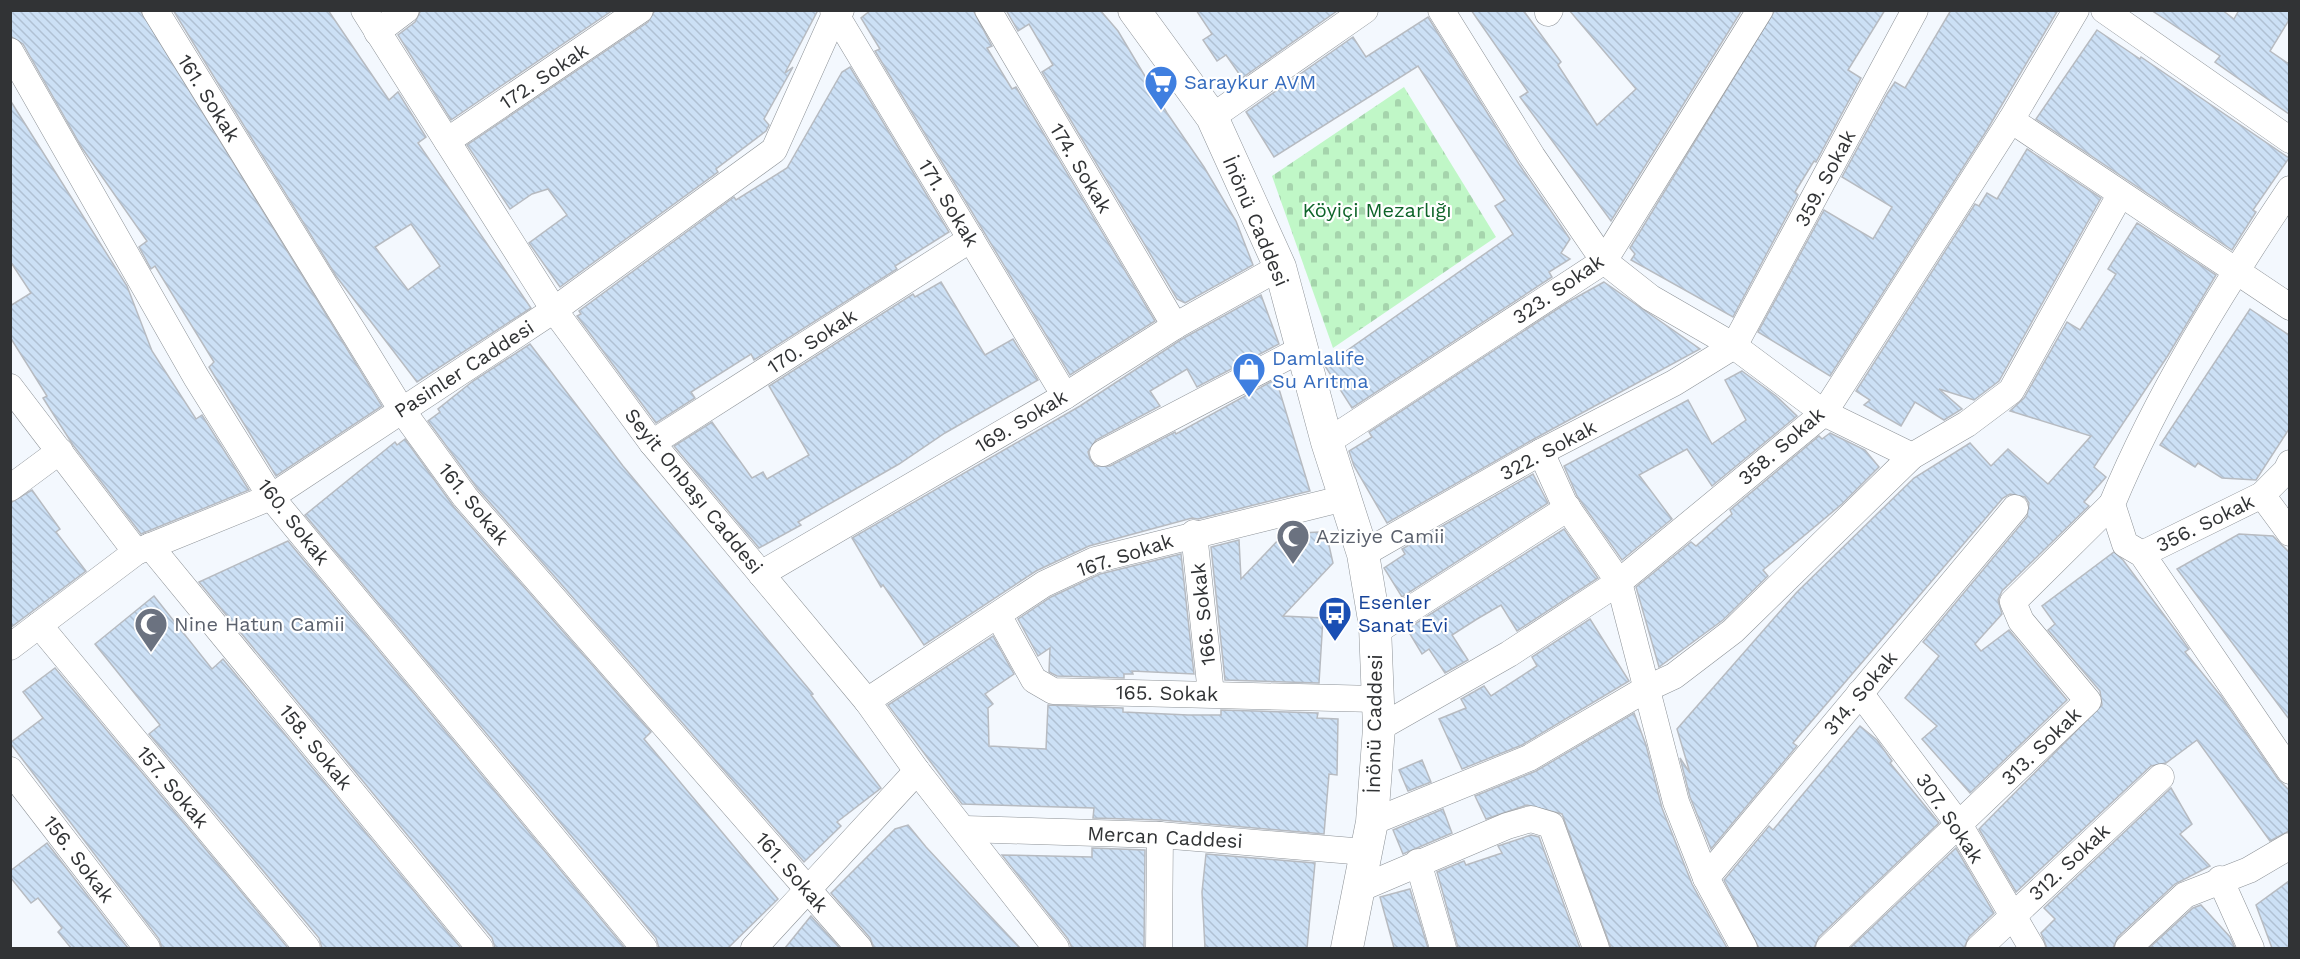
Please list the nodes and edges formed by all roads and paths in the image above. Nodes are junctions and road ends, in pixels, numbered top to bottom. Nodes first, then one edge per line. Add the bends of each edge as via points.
1 (155, 10) edge
2 (364, 10) edge
3 (406, 10) edge
4 (640, 10) edge
5 (987, 10) edge
6 (1134, 10) edge
7 (1365, 10) edge
8 (1441, 10) edge
9 (1760, 10) edge
10 (1915, 10) edge
11 (2076, 10) edge
12 (2104, 10) edge
13 (837, 12) edge
14 (377, 32) junction
15 (10, 51) edge
16 (1212, 117) junction
17 (2011, 120) junction
18 (2289, 140) edge
19 (447, 141) junction
20 (2289, 189) edge
21 (2120, 195) junction
22 (971, 239) junction
23 (1604, 261) junction
24 (1280, 267) junction
25 (2236, 269) junction
26 (2289, 307) edge
27 (554, 310) junction
28 (1175, 326) junction
29 (1734, 346) junction
30 (1302, 349) junction
31 (10, 387) edge
32 (1065, 396) junction
33 (401, 409) junction
34 (1824, 413) junction
35 (1327, 442) junction
36 (652, 443) junction
37 (60, 451) junction
38 (1541, 452) junction
39 (1103, 453) dead end
40 (1912, 456) junction
41 (2289, 463) edge
42 (10, 488) edge
43 (2262, 495) junction
44 (272, 497) junction
45 (1345, 498) junction
46 (2112, 504) junction
47 (1568, 508) junction
48 (2015, 508) dead end
49 (1194, 533) junction
50 (2289, 533) edge
51 (143, 549) junction
52 (1363, 554) junction
53 (2142, 554) junction
54 (761, 574) junction
55 (1619, 582) junction
56 (998, 615) junction
57 (39, 625) junction
58 (1375, 632) junction
59 (10, 647) edge
60 (1646, 689) junction
61 (1860, 693) junction
62 (1211, 694) junction
63 (867, 701) junction
64 (1377, 713) junction
65 (10, 770) edge
66 (917, 771) junction
67 (2289, 771) edge
68 (2161, 777) dead end
69 (1372, 822) junction
70 (1959, 826) junction
71 (964, 829) junction
72 (1160, 835) junction
73 (2289, 846) edge
74 (1365, 852) junction
75 (1418, 862) junction
76 (1706, 878) junction
77 (2220, 879) junction
78 (1359, 889) junction
79 (808, 890) junction
80 (2012, 915) junction
81 (147, 948) edge
82 (307, 948) edge
83 (480, 948) edge
84 (644, 948) edge
85 (754, 948) edge
86 (860, 948) edge
87 (1056, 948) edge
88 (1159, 948) edge
89 (1347, 948) edge
90 (1443, 948) edge
91 (1596, 948) edge
92 (1744, 948) edge
93 (1829, 948) edge
94 (1979, 948) edge
95 (2032, 948) edge
96 (2128, 948) edge
97 (2251, 948) edge

1 - 33 street, 161. Sokak
2 - 14 street, Seyit Onbaşı Caddesi
3 - 14 street
4 - 19 street, 172. Sokak
5 - 28 street, 174. Sokak
6 - 16 main road, İnönü Caddesi
7 - 16 street
8 - 23 street via 1532,156
9 - 23 street, 323. Sokak
10 - 29 street, 359. Sokak
11 - 17 street, 358. Sokak
12 - 18 street
13 - 22 street, 171. Sokak
13 - 27 street, Pasinler Caddesi via 774,150
14 - 19 street, Seyit Onbaşı Caddesi
15 - 44 street, 160. Sokak via 195,377
16 - 24 main road, İnönü Caddesi
17 - 21 street
17 - 34 street, 358. Sokak
19 - 27 street, Seyit Onbaşı Caddesi
20 - 25 street
21 - 25 street
21 - 40 street via 2011,391 1967,424
22 - 32 street, 171. Sokak
22 - 36 street, 170. Sokak
23 - 29 street via 1651,298
23 - 35 street, 323. Sokak
24 - 28 street, 169. Sokak
24 - 30 main road, İnönü Caddesi
25 - 26 street
25 - 46 street via 2138,442
27 - 33 street, Pasinler Caddesi
27 - 36 street, Seyit Onbaşı Caddesi
28 - 32 street, 169. Sokak
29 - 34 street
29 - 38 street, 322. Sokak via 1674,383
30 - 35 main road, İnönü Caddesi
30 - 39 street
31 - 37 street, 158. Sokak
32 - 54 street, 169. Sokak
33 - 44 street, Pasinler Caddesi
33 - 79 street, 161. Sokak via 465,497
34 - 40 street
34 - 55 street, 358. Sokak
35 - 45 main road, İnönü Caddesi
36 - 54 street, Seyit Onbaşı Caddesi
37 - 42 street
37 - 51 street, 158. Sokak
38 - 47 street
38 - 52 street, 322. Sokak
40 - 60 street via 1733,631 1674,676
41 - 43 street, 356. Sokak
43 - 50 street
43 - 53 street, 356. Sokak
44 - 51 street, Pasinler Caddesi
44 - 84 street, 160. Sokak
45 - 49 street, 167. Sokak
45 - 52 main road, İnönü Caddesi
46 - 53 street via 2125,544
46 - 70 street, 313. Sokak via 2013,602 2021,621 2088,701
47 - 55 street
47 - 58 street
48 - 61 street, 314. Sokak
49 - 56 street, 167. Sokak via 1095,560 1044,584
49 - 62 street, 166. Sokak
51 - 57 street, Pasinler Caddesi
51 - 83 street, 158. Sokak
52 - 58 main road, İnönü Caddesi
53 - 67 street
54 - 63 street, Seyit Onbaşı Caddesi
55 - 60 street
55 - 64 street, 358. Sokak via 1509,654
56 - 62 street, 165. Sokak via 1034,680 1053,691
56 - 63 street, 167. Sokak
57 - 59 street, Pasinler Caddesi
57 - 82 street, 157. Sokak
58 - 64 main road, İnönü Caddesi
60 - 69 street via 1529,758
60 - 76 street via 1676,802
61 - 70 street, 307. Sokak
61 - 76 street, 314. Sokak
62 - 64 street, 165. Sokak
63 - 66 street, Seyit Onbaşı Caddesi
64 - 69 main road, İnönü Caddesi
65 - 81 street, 156. Sokak
66 - 71 street, Seyit Onbaşı Caddesi
66 - 79 street
68 - 80 street, 312. Sokak
69 - 74 main road, İnönü Caddesi
70 - 80 street, 307. Sokak
70 - 93 street, 313. Sokak
71 - 72 street, Mercan Caddesi
71 - 87 street, Seyit Onbaşı Caddesi
72 - 74 street, Mercan Caddesi
72 - 88 street
73 - 77 street via 2249,870
74 - 78 main road, İnönü Caddesi
75 - 78 street
75 - 90 street
75 - 91 street via 1531,819 1551,825
76 - 92 street
77 - 96 street via 2185,895
77 - 97 street
78 - 89 main road, İnönü Caddesi
79 - 85 street
79 - 86 street, 161. Sokak
80 - 94 street, 312. Sokak
80 - 95 street, 307. Sokak

